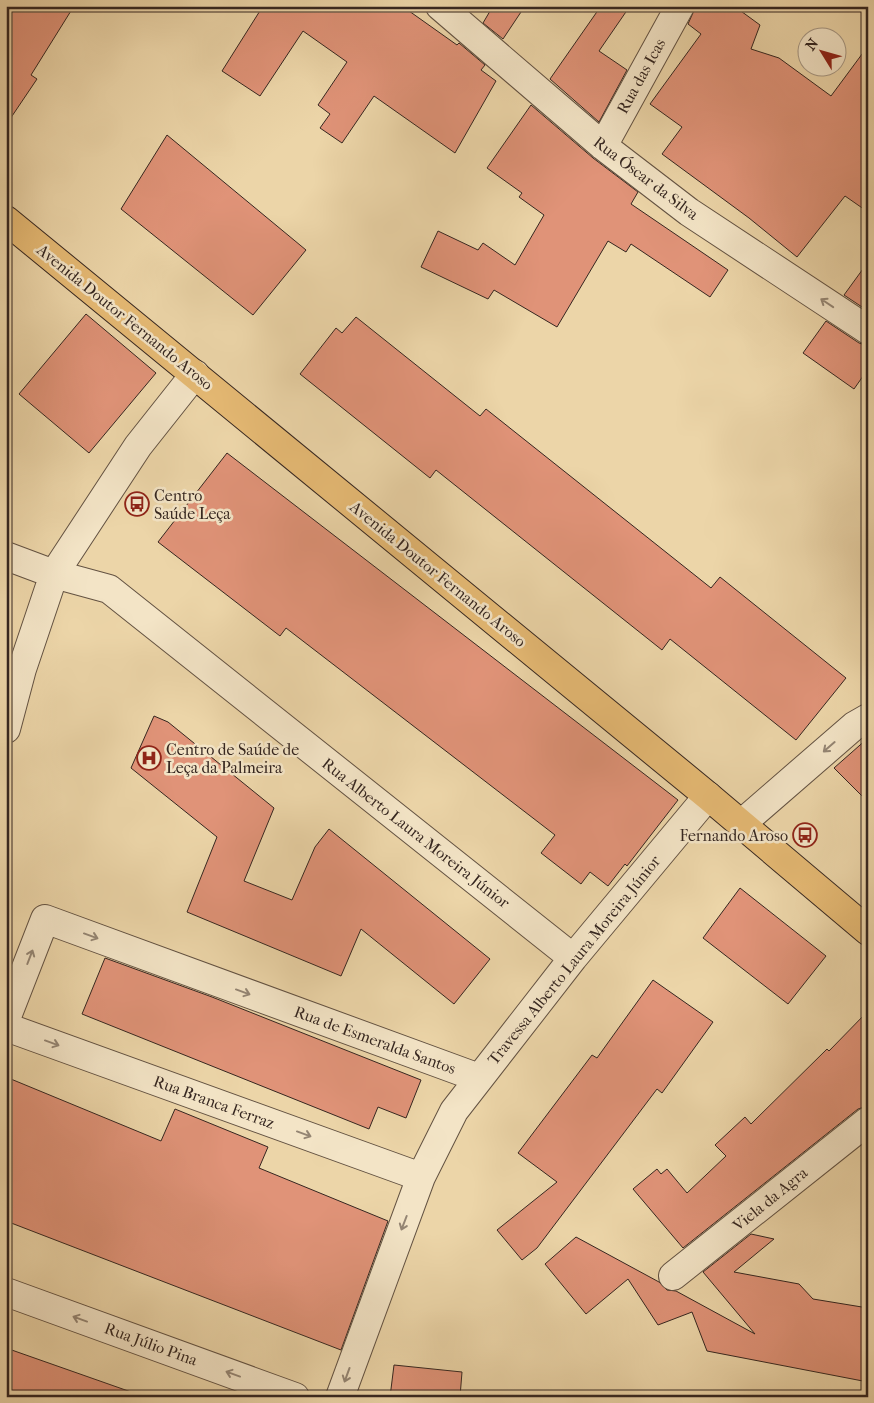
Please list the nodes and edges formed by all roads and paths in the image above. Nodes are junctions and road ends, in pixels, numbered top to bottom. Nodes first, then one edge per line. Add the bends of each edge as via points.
1 (440, 6) edge
2 (680, 6) edge
3 (602, 146) junction
4 (6, 220) edge
5 (868, 330) edge
6 (195, 374) junction
7 (6, 556) edge
8 (54, 574) junction
9 (868, 718) edge
10 (7, 725) edge
11 (708, 796) junction
12 (741, 824) junction
13 (868, 931) edge
14 (573, 958) junction
15 (6, 1019) edge
16 (6, 1026) edge
17 (479, 1078) junction
18 (868, 1121) edge
19 (421, 1177) junction
20 (673, 1276) dead end
21 (6, 1292) edge
22 (295, 1397) edge
23 (340, 1397) edge

1 - 3 street, Rua Óscar da Silva
2 - 3 street, Rua das Icas
5 -> 3 street, Rua Óscar da Silva via 689,212
4 - 6 main road, Avenida Doutor Fernando Aroso
6 - 8 street via 138,446
6 - 11 main road, Avenida Doutor Fernando Aroso
7 - 8 street, Rua Alberto Laura Moreira Júnior
8 - 10 street via 22,668
8 - 14 street, Rua Alberto Laura Moreira Júnior via 109,589
9 -> 12 street via 854,726
11 - 12 main road, Avenida Doutor Fernando Aroso
11 - 14 street, Travessa Alberto Laura Moreira Júnior
12 - 13 main road, Avenida Doutor Fernando Aroso
14 - 17 street, Travessa Alberto Laura Moreira Júnior
15 -> 17 street, Rua de Esmeralda Santos via 45,919
16 -> 19 street, Rua Branca Ferraz
17 - 19 street, Rua de Esmeralda Santos via 454,1111
18 - 20 street, Viela da Agra
19 -> 23 street, Rua de Esmeralda Santos
22 -> 21 street, Rua Júlio Pina

